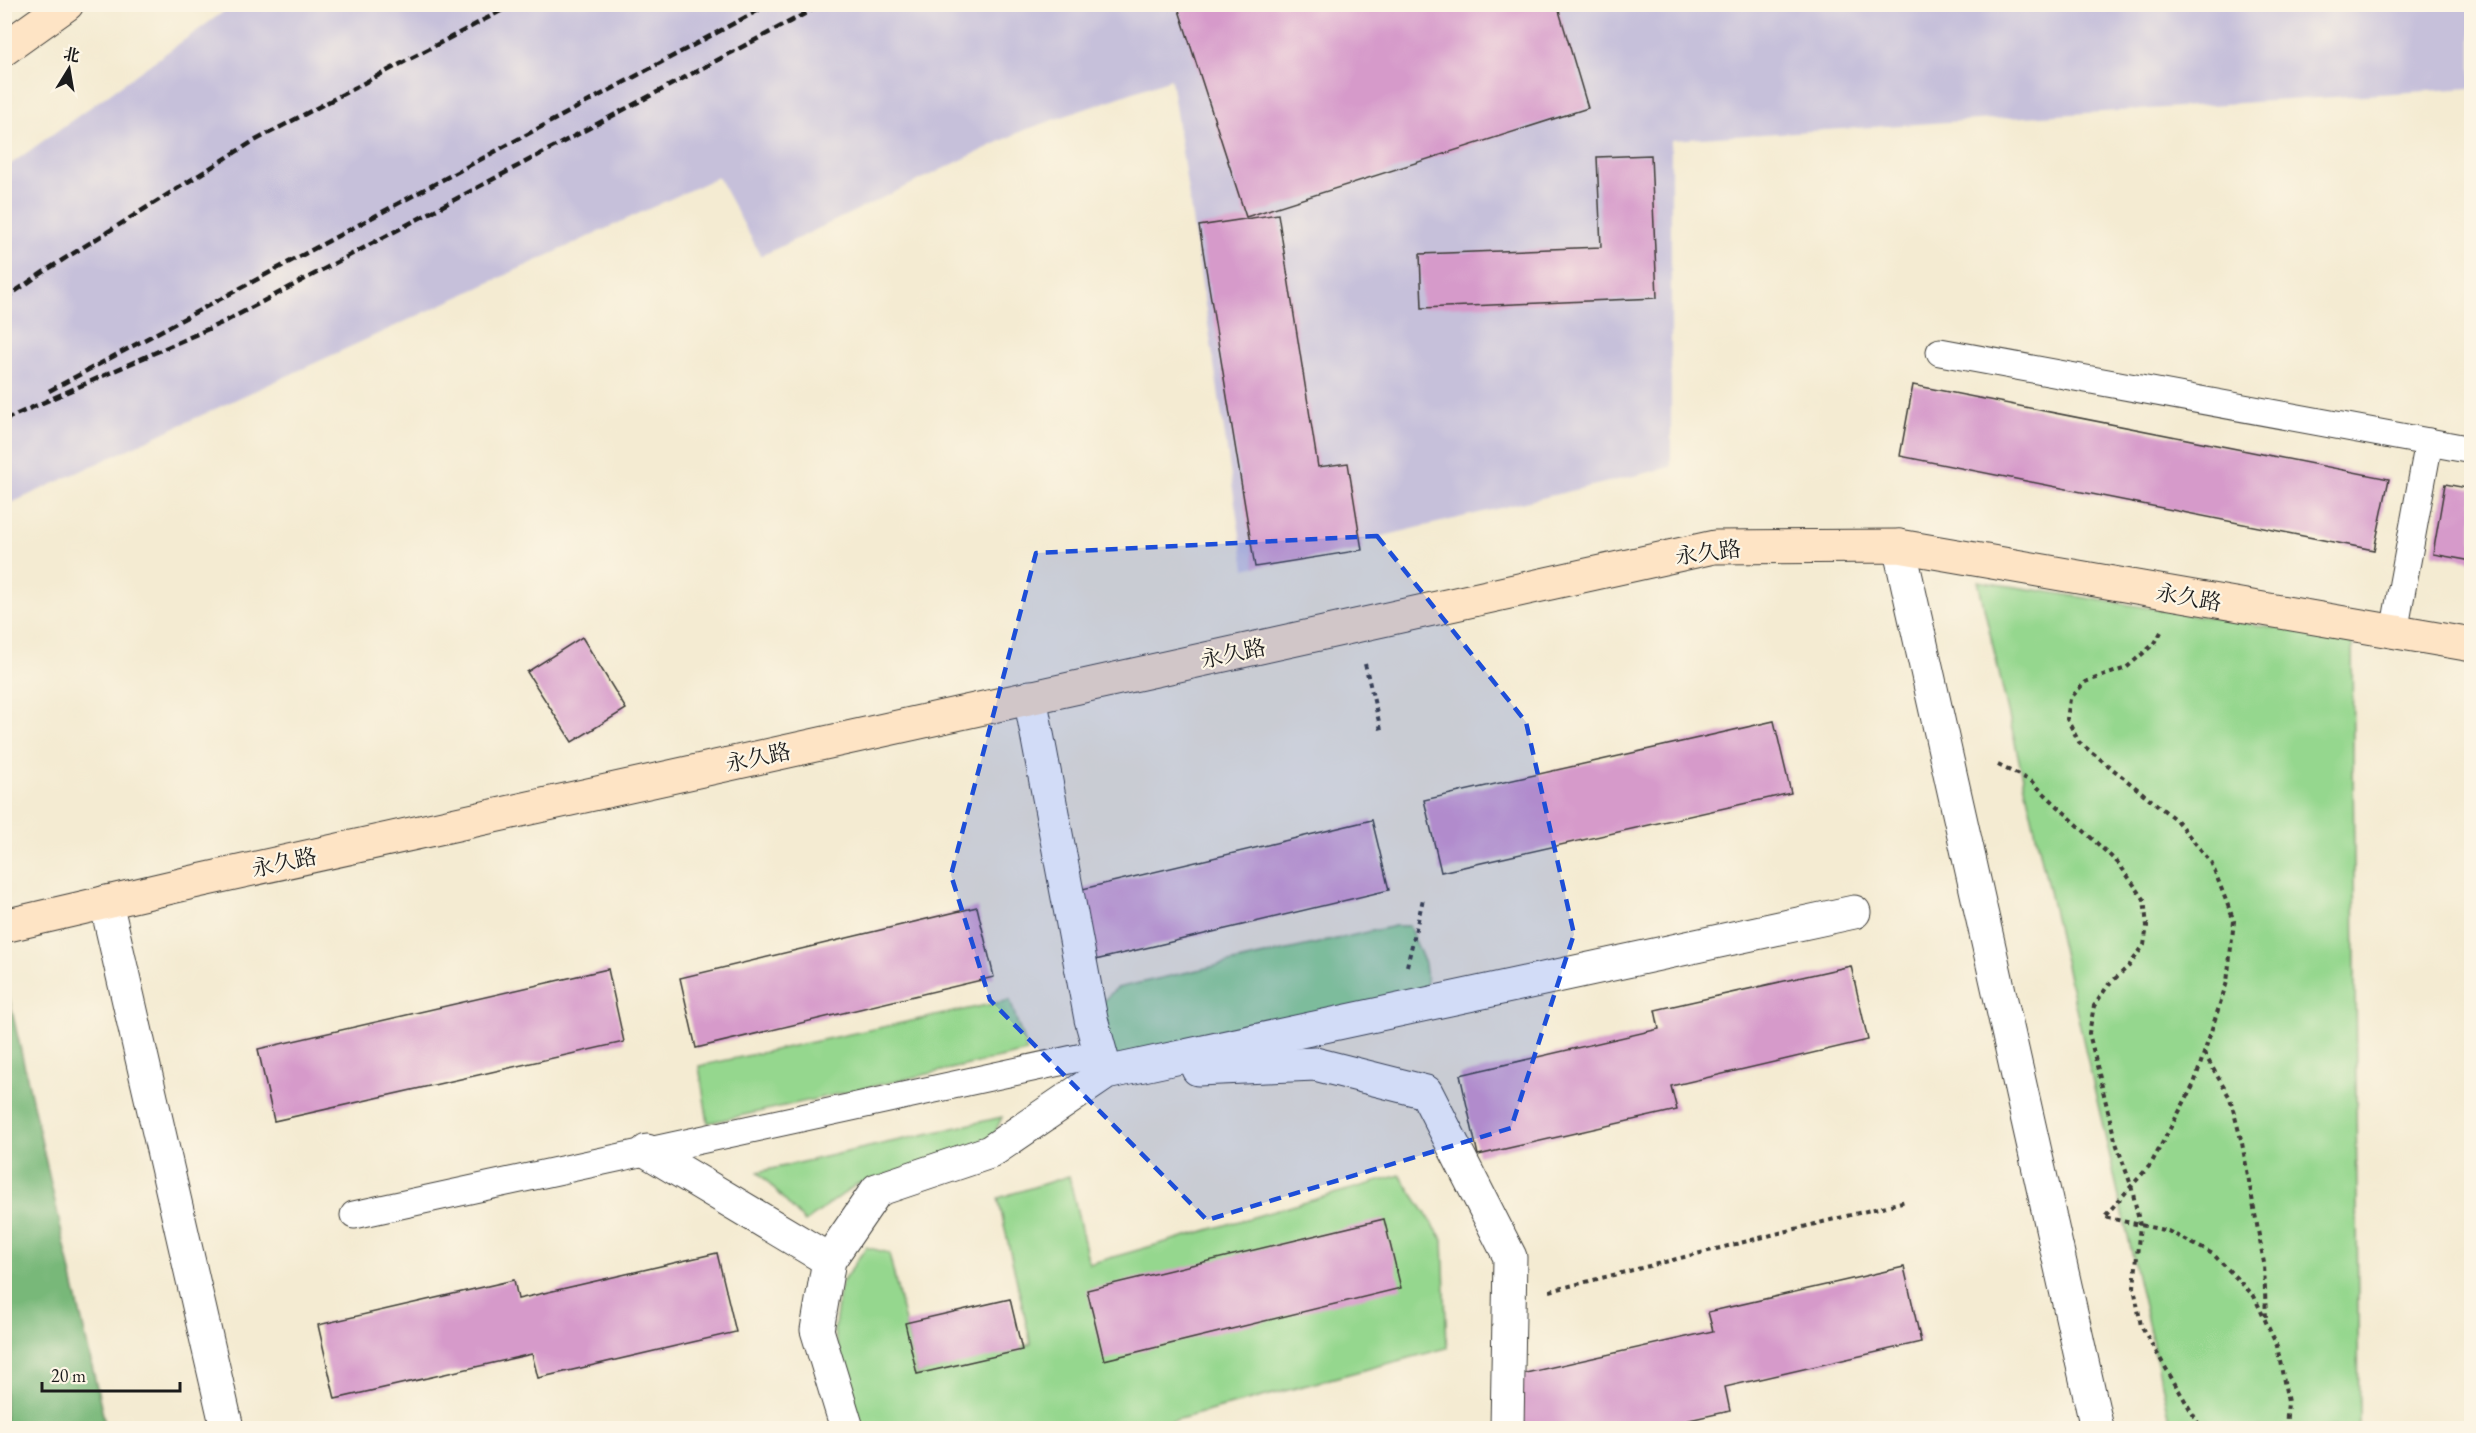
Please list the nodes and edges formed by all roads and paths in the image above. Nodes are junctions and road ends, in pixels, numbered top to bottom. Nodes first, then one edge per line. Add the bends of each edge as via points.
1 (67, 4) edge
2 (4, 49) edge
3 (1940, 352) dead end
4 (2429, 442) junction
5 (2472, 450) edge
6 (1899, 546) junction
7 (2184, 596) junction
8 (1355, 626) junction
9 (2394, 632) junction
10 (2472, 645) edge
11 (1030, 697) junction
12 (1382, 734) dead end
13 (1998, 765) dead end
14 (1423, 899) dead end
15 (106, 902) junction
16 (1854, 912) dead end
17 (4, 926) edge
18 (1396, 1010) junction
19 (2204, 1053) junction
20 (1104, 1063) junction
21 (647, 1151) junction
22 (2131, 1185) junction
23 (1906, 1201) dead end
24 (354, 1215) dead end
25 (2140, 1225) junction
26 (829, 1260) junction
27 (1509, 1302) junction
28 (2266, 1323) junction
29 (227, 1428) edge
30 (847, 1428) edge
31 (1507, 1428) edge
32 (2097, 1428) edge
33 (2201, 1428) edge
34 (2286, 1428) edge

1 - 2 main road
3 - 4 lane
4 - 5 lane
4 - 9 lane
6 - 7 main road, 永久路
6 - 8 main road, 永久路 via 1714,547
6 - 32 street
7 - 9 main road, 永久路
7 - 19 path via 2155,643 2126,668 2085,682 2070,699 2067,719 2079,742 2176,820 2211,862 2234,921 2227,982
8 - 11 main road, 永久路
8 - 12 path
9 - 10 main road, 永久路
11 - 15 main road, 永久路
11 - 20 street via 1091,1019
13 - 22 path via 2031,781 2119,864 2144,899 2144,945 2094,1006 2089,1034 2115,1140
14 - 18 path
15 - 17 main road, 永久路
15 - 29 street
16 - 18 street
18 - 20 street
19 - 22 path via 2194,1084 2151,1164
19 - 28 path via 2230,1098 2242,1143 2264,1263
20 - 21 lane
20 - 26 street via 990,1152 877,1190
20 - 27 street via 1314,1064 1426,1092 1510,1257
21 - 24 lane
21 - 26 street
22 - 25 path
22 - 25 path via 2103,1217
23 - 27 path
25 - 28 path via 2168,1231 2213,1254 2254,1296
25 - 33 path via 2134,1287 2141,1326
26 - 30 street via 817,1330
27 - 31 street
28 - 34 path via 2277,1346 2288,1402

